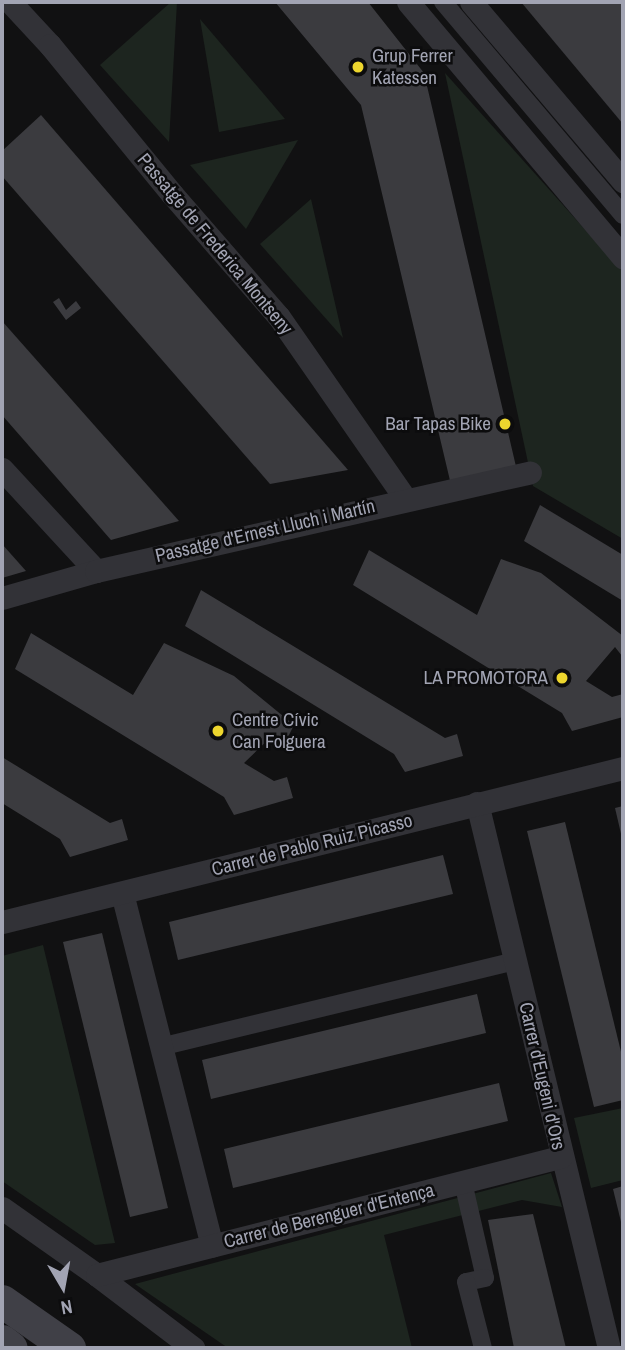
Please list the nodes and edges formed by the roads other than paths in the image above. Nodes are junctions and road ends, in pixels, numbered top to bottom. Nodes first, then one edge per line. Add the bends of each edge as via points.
1 (10, 2) edge
2 (408, 2) edge
3 (443, 2) edge
4 (471, 2) edge
5 (623, 181) edge
6 (623, 215) edge
7 (623, 257) edge
8 (2, 469) edge
9 (530, 472) dead end
10 (405, 498) junction
11 (96, 571) junction
12 (2, 598) edge
13 (623, 768) edge
14 (477, 803) junction
15 (122, 893) junction
16 (2, 922) edge
17 (515, 961) junction
18 (160, 1047) junction
19 (561, 1157) junction
20 (463, 1182) junction
21 (2, 1208) edge
22 (212, 1246) junction
23 (97, 1275) junction
24 (2, 1301) edge
25 (2, 1341) edge
26 (11, 1348) edge
27 (69, 1348) edge
28 (193, 1348) edge
29 (482, 1348) edge
30 (609, 1348) edge

1 - 10 street, Passatge de Frederica Montseny via 279,317
2 - 7 street
3 - 6 street
4 - 5 street
8 - 11 street
9 - 10 street, Passatge d'Ernest Lluch i Martín
10 - 11 street, Passatge d'Ernest Lluch i Martín
11 - 12 street, Passatge d'Ernest Lluch i Martín
13 - 14 street, Carrer de Pablo Ruiz Picasso
14 - 15 street, Carrer de Pablo Ruiz Picasso
14 - 17 street, Carrer d'Eugeni d'Ors
15 - 16 street, Carrer de Pablo Ruiz Picasso
15 - 18 street
17 - 18 street
17 - 19 street, Carrer d'Eugeni d'Ors
18 - 22 street
19 - 20 street, Carrer de Berenguer d'Entença
19 - 30 street, Carrer d'Eugeni d'Ors
20 - 22 street, Carrer de Berenguer d'Entença
20 - 29 street via 485,1278 466,1282
21 - 23 street
22 - 23 street, Carrer de Berenguer d'Entença
23 - 28 street
24 - 27 main road
25 - 26 main road

